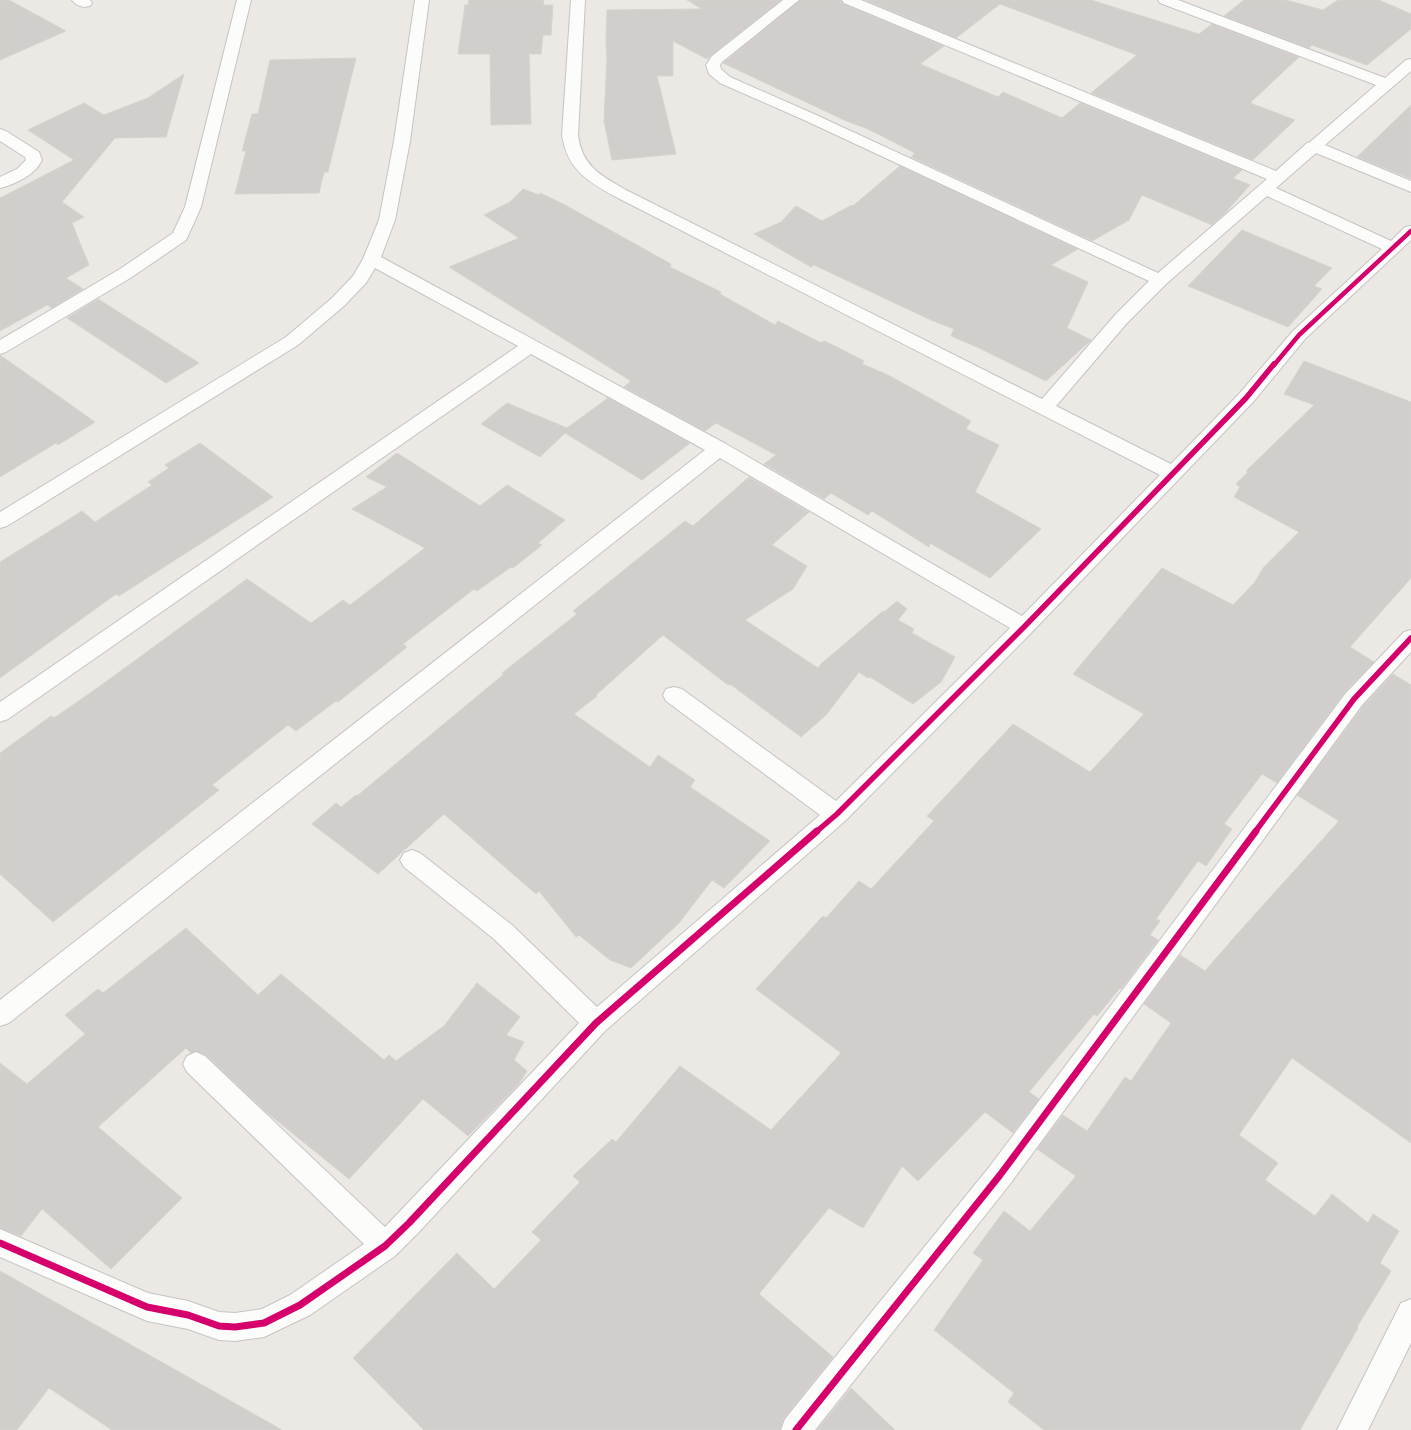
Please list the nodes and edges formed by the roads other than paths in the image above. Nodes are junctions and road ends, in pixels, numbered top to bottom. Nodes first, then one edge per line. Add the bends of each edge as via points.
1 (244, 0) edge
2 (422, 0) edge
3 (578, 0) edge
4 (792, 0) edge
5 (849, 0) edge
6 (1165, 0) edge
7 (1411, 62) edge
8 (1387, 84) junction
9 (0, 134) edge
10 (1313, 146) junction
11 (1278, 178) junction
12 (0, 183) edge
13 (1411, 187) edge
14 (1264, 189) junction
15 (1411, 231) edge
16 (1393, 248) junction
17 (372, 259) junction
18 (1160, 280) junction
19 (530, 346) junction
20 (0, 348) edge
21 (1044, 408) junction
22 (719, 449) junction
23 (1173, 473) junction
24 (0, 520) edge
25 (1024, 627) junction
26 (1409, 646) edge
27 (674, 695) dead end
28 (0, 713) edge
29 (837, 814) junction
30 (412, 860) dead end
31 (0, 1015) edge
32 (596, 1023) junction
33 (196, 1064) dead end
34 (0, 1243) edge
35 (385, 1246) junction
36 (1411, 1313) edge
37 (796, 1430) edge
38 (1352, 1430) edge

1 - 20 street via 193,208 180,236 126,273
2 - 17 street via 402,141 387,220
3 - 21 street via 570,135 573,152 579,164 620,193
4 - 18 street via 717,59 713,65 714,71 725,80
5 - 11 street
6 - 8 street
7 - 8 street
8 - 10 street
9 - 12 street via 34,155 35,159 30,168
10 - 11 street
10 - 13 street
11 - 14 street
14 - 16 street
14 - 18 street
15 - 16 street
16 - 23 street via 1300,335 1246,398
17 - 19 street
17 - 24 street via 360,278 338,302 292,341
18 - 21 street via 1121,319
19 - 22 street
19 - 28 street
21 - 23 street
22 - 25 street
22 - 31 street
23 - 25 street
25 - 29 street
26 - 37 street via 1354,699 1000,1175
27 - 29 street
29 - 32 street
30 - 32 street via 503,932
32 - 35 street
33 - 35 street
34 - 35 street via 147,1307 188,1315 219,1326 235,1327 264,1323 300,1305
36 - 38 street

